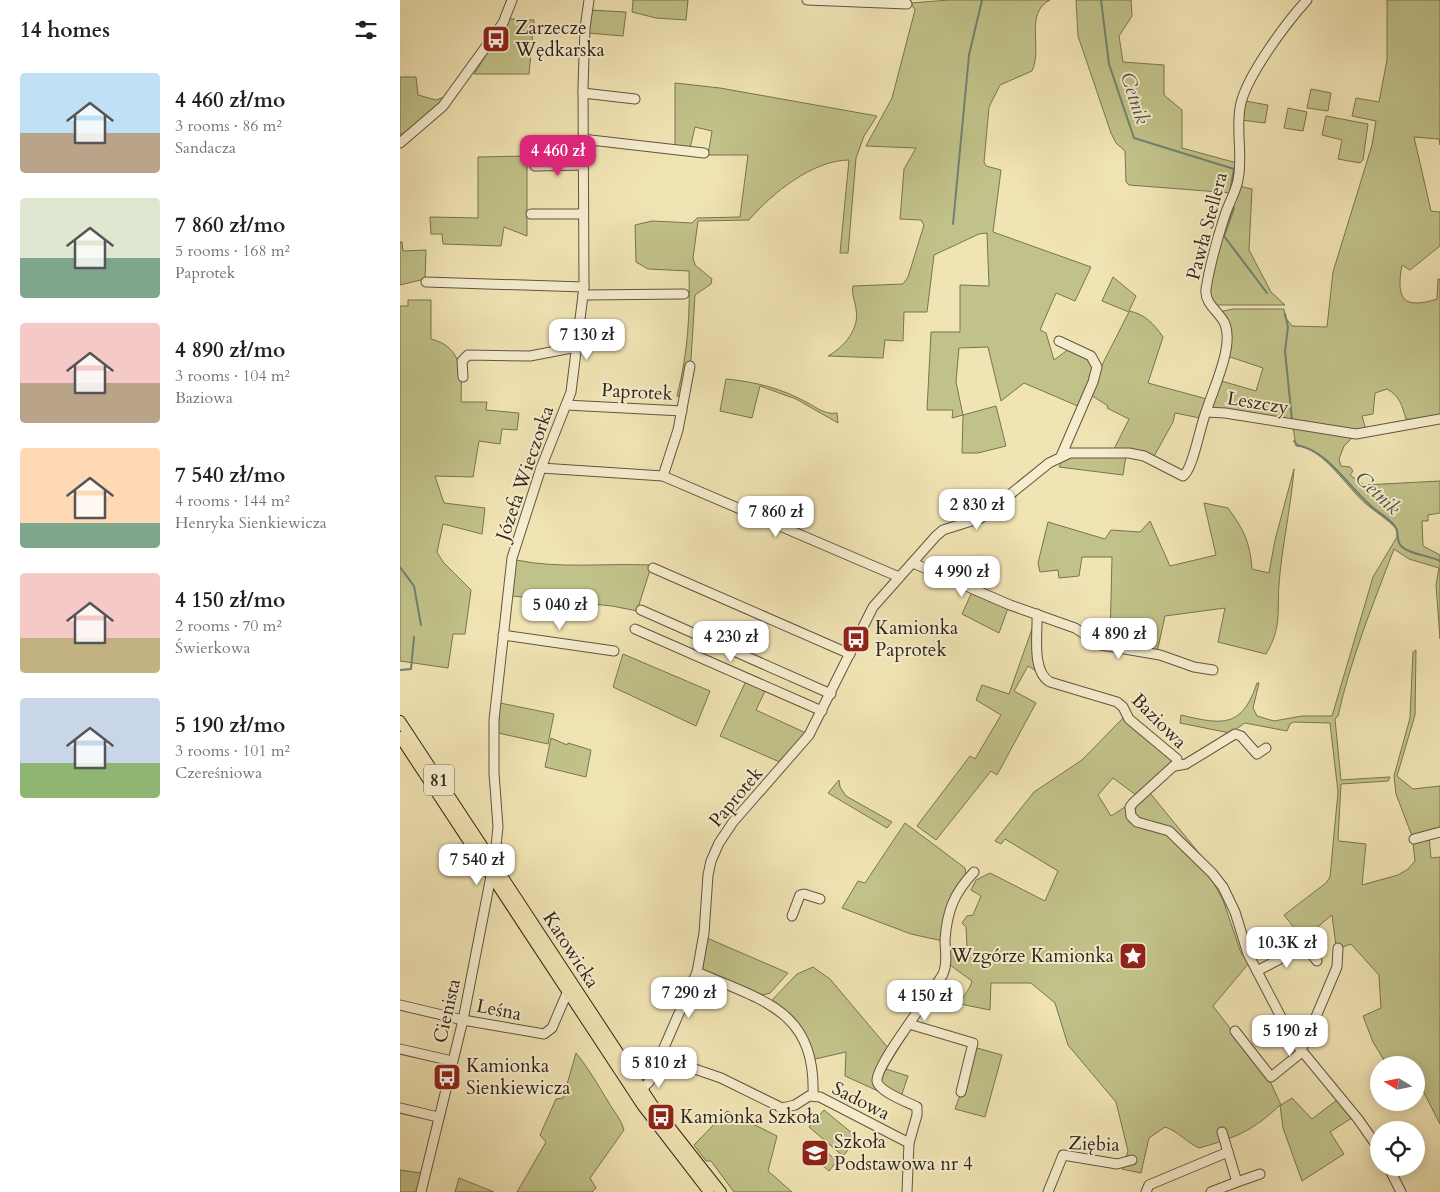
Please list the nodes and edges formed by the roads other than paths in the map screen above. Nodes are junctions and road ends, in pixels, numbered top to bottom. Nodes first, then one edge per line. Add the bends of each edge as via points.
1 (512, 0) edge
2 (589, 0) edge
3 (807, 0) edge
4 (1307, 0) edge
5 (907, 4) dead end
6 (583, 93) junction
7 (635, 99) dead end
8 (582, 139) junction
9 (400, 143) edge
10 (704, 152) dead end
11 (582, 165) junction
12 (535, 166) dead end
13 (530, 214) dead end
14 (583, 214) junction
15 (426, 282) dead end
16 (584, 291) junction
17 (684, 294) dead end
18 (1059, 342) dead end
19 (577, 347) junction
20 (690, 366) dead end
21 (463, 377) dead end
22 (566, 405) junction
23 (682, 411) junction
24 (1206, 412) junction
25 (1440, 419) edge
26 (1061, 456) junction
27 (541, 468) junction
28 (663, 476) junction
29 (936, 536) joint
30 (913, 563) junction
31 (653, 568) dead end
32 (899, 577) junction
33 (642, 610) dead end
34 (1037, 614) junction
35 (635, 629) dead end
36 (503, 635) junction
37 (614, 651) dead end
38 (850, 654) junction
39 (1213, 670) dead end
40 (831, 694) junction
41 (822, 711) junction
42 (400, 721) edge
43 (400, 737) edge
44 (1266, 748) dead end
45 (1175, 766) junction
46 (1440, 832) edge
47 (477, 839) junction
48 (1414, 839) dead end
49 (498, 840) junction
50 (494, 864) junction
51 (974, 872) dead end
52 (491, 876) junction
53 (505, 897) junction
54 (820, 899) dead end
55 (485, 902) junction
56 (792, 916) dead end
57 (1338, 948) dead end
58 (1318, 961) dead end
59 (1257, 971) junction
60 (697, 972) junction
61 (567, 992) junction
62 (400, 1005) edge
63 (463, 1020) junction
64 (909, 1024) junction
65 (1235, 1031) dead end
66 (400, 1049) edge
67 (1301, 1051) junction
68 (660, 1057) junction
69 (452, 1062) junction
70 (642, 1089) junction
71 (962, 1092) dead end
72 (813, 1095) junction
73 (400, 1108) edge
74 (438, 1117) junction
75 (1222, 1132) dead end
76 (1370, 1136) edge
77 (909, 1143) junction
78 (1228, 1152) junction
79 (1132, 1160) dead end
80 (1260, 1174) dead end
81 (1393, 1176) edge
82 (1237, 1182) junction
83 (421, 1192) edge
84 (709, 1192) edge
85 (721, 1192) edge
86 (907, 1192) edge
87 (1048, 1192) edge
88 (1146, 1192) edge
89 (1212, 1192) edge
90 (1402, 1192) edge

1 - 9 street via 506,19 443,106
2 - 6 street, Józefa Wieczorka
3 - 5 street
4 - 24 street, Pawła Stellera via 1258,65 1242,97 1238,180 1222,226 1206,290 1208,302 1225,325 1228,337
6 - 7 street
6 - 8 street, Józefa Wieczorka
8 - 10 street
8 - 11 street, Józefa Wieczorka
11 - 12 street
11 - 14 street, Józefa Wieczorka
13 - 14 street
14 - 16 street, Józefa Wieczorka
15 - 16 street
16 - 17 street
16 - 19 street, Józefa Wieczorka
18 - 26 street, Leszczy via 1091,356 1097,367
19 - 21 street via 530,356 468,355 462,361
19 - 22 street, Józefa Wieczorka
20 - 23 street
22 - 23 street, Paprotek
22 - 27 street, Józefa Wieczorka
23 - 28 street, Paprotek
24 - 25 street, Leszczy via 1225,412 1356,434
24 - 26 street, Leszczy via 1191,466 1183,476 1144,456 1129,453 1078,452
26 - 29 street, Leszczy via 980,518 943,530
27 - 28 street
27 - 36 street, Józefa Wieczorka via 517,538
28 - 32 street
29 - 30 street, Paprotek
30 - 32 street, Paprotek
30 - 34 street
31 - 38 street
32 - 38 street, Paprotek via 873,607
33 - 40 street
34 - 39 street via 1075,628 1106,646 1160,655
34 - 45 street, Baziowa via 1039,664 1043,676 1050,682 1117,702 1129,719 1177,759
35 - 41 street
36 - 37 street
36 - 49 street, Józefa Wieczorka via 494,720
38 - 40 street, Paprotek
40 - 41 street, Paprotek
41 - 60 street, Paprotek via 796,752 718,843 710,861
42 - 47 main road, Katowicka / 81
43 - 52 main road, Katowicka / 81
44 - 45 street via 1257,754 1241,736 1235,734 1186,764
45 - 59 street, Baziowa via 1130,807 1131,816 1137,822 1169,831 1212,873 1228,895
46 - 48 street
47 - 49 street via 489,846
47 - 50 main road, Katowicka / 81
49 - 50 street, Józefa Wieczorka
50 - 70 main road, Katowicka / 81
51 - 64 street via 960,886 951,905 943,973
52 - 53 main road, Katowicka / 81
52 - 55 street, Cienista
53 - 55 street via 494,894
53 - 61 main road, Katowicka / 81
54 - 56 street via 800,895
55 - 63 street, Cienista
57 - 67 street via 1337,967
58 - 59 street via 1303,946
59 - 67 street
60 - 68 street, Paprotek
60 - 72 street via 770,1003 794,1025 810,1052
61 - 63 street, Leśna via 552,1028 544,1034
61 - 84 main road, Katowicka / 81 via 647,1112
62 - 63 street, Leśna
63 - 69 street, Cienista
64 - 71 street via 973,1043
64 - 77 street via 892,1048 877,1082 882,1089 917,1107
65 - 67 street via 1271,1077
66 - 69 street
67 - 76 street
68 - 70 street, Paprotek via 649,1082
68 - 72 street, Sadowa via 721,1078 782,1108
69 - 74 street, Cienista
70 - 85 main road, Katowicka / 81
72 - 77 street, Sadowa
73 - 74 street
74 - 83 street, Cienista
75 - 78 street
77 - 86 street
78 - 82 street
78 - 88 street via 1149,1185
79 - 87 street, Ziębia via 1117,1164 1063,1155
80 - 82 street
81 - 90 street
82 - 89 street

